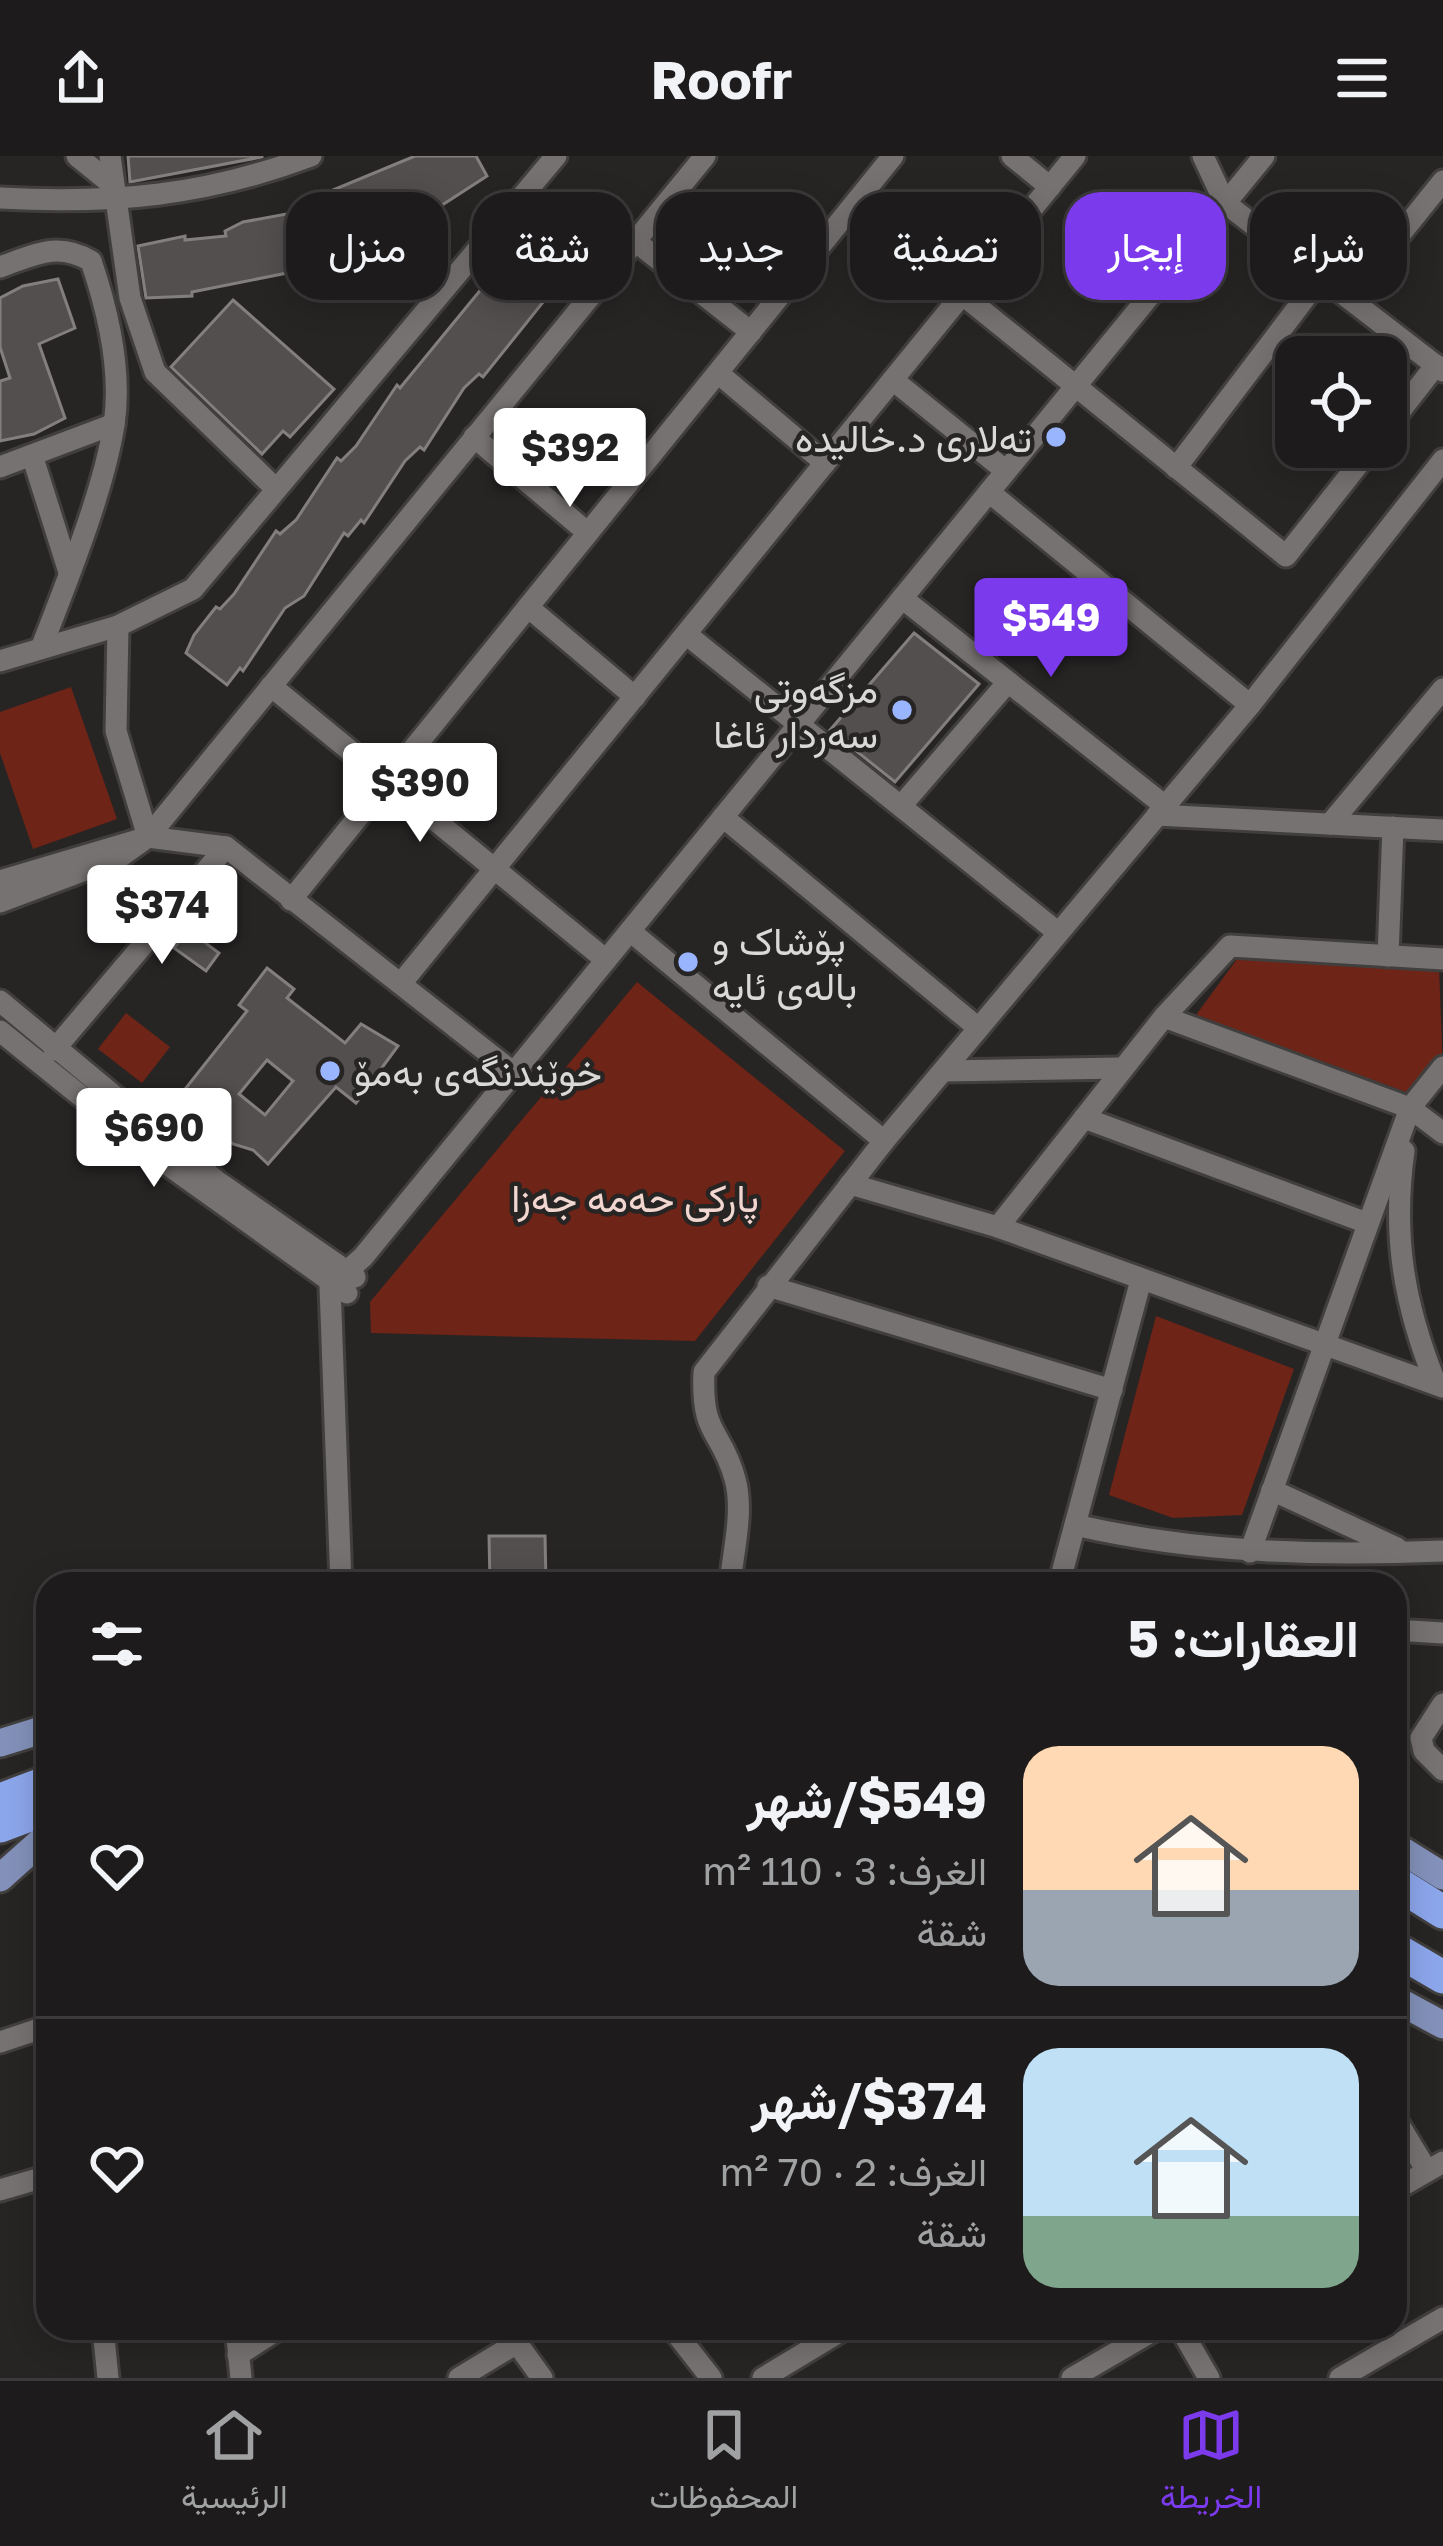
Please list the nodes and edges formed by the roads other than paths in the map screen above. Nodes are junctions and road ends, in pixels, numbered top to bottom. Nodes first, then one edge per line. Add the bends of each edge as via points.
1 (77, 156) edge
2 (110, 156) edge
3 (311, 156) edge
4 (892, 156) edge
5 (1012, 156) edge
6 (1075, 156) edge
7 (1203, 156) edge
8 (1264, 156) edge
9 (554, 157) edge
10 (693, 160) edge
11 (1443, 181) edge
12 (1050, 187) junction
13 (1220, 192) edge
14 (115, 194) junction
15 (0, 198) edge
16 (1041, 198) edge
17 (1226, 202) edge
18 (1226, 204) edge
19 (1250, 222) edge
20 (1407, 225) edge
21 (635, 241) junction
22 (0, 267) edge
23 (959, 300) edge
24 (969, 300) edge
25 (1146, 300) edge
26 (1304, 300) edge
27 (1351, 300) edge
28 (751, 332) junction
29 (1439, 368) edge
30 (718, 373) junction
31 (893, 380) junction
32 (1075, 387) junction
33 (1407, 405) edge
34 (114, 424) junction
35 (474, 437) junction
36 (32, 455) junction
37 (1443, 460) edge
38 (825, 463) junction
39 (0, 467) edge
40 (1176, 468) junction
41 (1355, 468) edge
42 (1006, 471) junction
43 (276, 489) junction
44 (989, 492) junction
45 (588, 533) junction
46 (70, 573) junction
47 (902, 598) junction
48 (528, 607) junction
49 (118, 626) junction
50 (686, 634) junction
51 (42, 646) junction
52 (0, 661) edge
53 (1008, 682) junction
54 (271, 686) junction
55 (1443, 689) edge
56 (635, 697) junction
57 (1250, 705) junction
58 (799, 724) junction
59 (387, 781) junction
60 (901, 806) junction
61 (1161, 811) junction
62 (723, 817) junction
63 (1330, 824) junction
64 (1393, 827) junction
65 (1443, 830) edge
66 (148, 836) junction
67 (226, 847) junction
68 (495, 869) junction
69 (0, 881) edge
70 (291, 900) junction
71 (0, 902) edge
72 (630, 931) junction
73 (1056, 931) junction
74 (1388, 956) junction
75 (1443, 959) edge
76 (606, 960) junction
77 (403, 981) junction
78 (0, 1001) edge
79 (1164, 1017) junction
80 (977, 1028) junction
81 (0, 1031) edge
82 (54, 1050) junction
83 (1443, 1067) edge
84 (1123, 1068) junction
85 (944, 1071) junction
86 (514, 1073) junction
87 (1410, 1108) junction
88 (1084, 1118) junction
89 (1443, 1133) edge
90 (884, 1141) junction
91 (850, 1184) junction
92 (1367, 1223) junction
93 (998, 1227) junction
94 (348, 1277) junction
95 (1142, 1280) junction
96 (768, 1286) junction
97 (1324, 1347) junction
98 (1439, 1385) edge
99 (1112, 1390) junction
100 (1272, 1490) junction
101 (1075, 1526) junction
102 (1443, 1551) edge
103 (1250, 1552) junction
104 (1405, 1552) junction
105 (341, 1572) edge
106 (357, 1572) edge
107 (731, 1572) edge
108 (1062, 1572) edge
109 (1407, 1631) edge
110 (1443, 1633) edge
111 (1443, 1704) edge
112 (36, 1727) edge
113 (36, 1730) edge
114 (0, 1732) edge
115 (0, 1744) edge
116 (1443, 1770) edge
117 (36, 1786) edge
118 (0, 1800) edge
119 (36, 1812) edge
120 (0, 1826) edge
121 (36, 1845) edge
122 (36, 1848) edge
123 (1407, 1854) edge
124 (0, 1859) edge
125 (1443, 1876) edge
126 (0, 1878) edge
127 (1407, 1890) edge
128 (1443, 1912) edge
129 (1407, 1956) edge
130 (1443, 1977) edge
131 (1407, 2006) edge
132 (1443, 2025) edge
133 (36, 2030) edge
134 (0, 2042) edge
135 (1407, 2133) edge
136 (1435, 2167) edge
137 (36, 2180) edge
138 (1407, 2183) edge
139 (0, 2190) edge
140 (1443, 2318) edge
141 (104, 2340) edge
142 (268, 2340) edge
143 (505, 2340) edge
144 (515, 2340) edge
145 (681, 2340) edge
146 (821, 2340) edge
147 (1137, 2340) edge
148 (1187, 2340) edge
149 (240, 2367) edge
150 (1370, 2371) edge
151 (108, 2378) edge
152 (459, 2378) edge
153 (542, 2378) edge
154 (711, 2378) edge
155 (763, 2378) edge
156 (1072, 2378) edge
157 (1209, 2378) edge
158 (1340, 2378) edge

1 - 14 street
2 - 14 street
3 - 14 street via 256,176
4 - 28 street
5 - 12 street
6 - 12 street
7 - 13 street
8 - 17 street
9 - 43 street
10 - 21 street
11 - 20 street
12 - 16 street
14 - 15 street
14 - 43 street via 130,298 154,372
18 - 19 street
21 - 28 street
21 - 35 street
22 - 34 street via 53,248 91,261 106,307
23 - 31 street
24 - 32 street
25 - 32 street
26 - 40 street
27 - 29 street
28 - 30 street
29 - 33 street
30 - 38 street
30 - 45 street
31 - 38 street
31 - 42 street
32 - 40 street
32 - 42 street
34 - 36 street
34 - 46 street
35 - 45 street
35 - 54 street
36 - 39 street
36 - 46 street
37 - 57 street
38 - 50 street
40 - 41 street via 1286,556
42 - 44 street
43 - 49 street via 193,589
44 - 47 street
44 - 57 street
45 - 48 street
46 - 51 street
47 - 53 street
47 - 58 street
48 - 56 street
48 - 59 street
49 - 51 street
49 - 66 street via 116,731
50 - 56 street
50 - 58 street
51 - 52 street
53 - 60 street
53 - 61 street
54 - 59 street
54 - 66 street
55 - 63 street
56 - 68 street
57 - 61 street
58 - 60 street
58 - 62 street
59 - 68 street
59 - 70 street
60 - 73 street
61 - 63 street
61 - 73 street
62 - 72 street
62 - 80 street
63 - 64 street
64 - 65 street
64 - 74 street
66 - 67 street
66 - 69 street
66 - 71 street via 120,856
67 - 70 street
67 - 82 street
68 - 76 street
68 - 77 street
70 - 77 street
72 - 76 street
72 - 90 street
73 - 80 street
74 - 75 street
74 - 79 street via 1230,946
76 - 86 street
77 - 86 street
78 - 82 street
79 - 84 street
79 - 87 street
80 - 85 street
81 - 94 street
82 - 94 street
83 - 87 street
84 - 85 street
84 - 88 street
85 - 90 street
86 - 94 street
87 - 89 street
87 - 92 street
87 - 98 street via 1398,1259 1413,1327
88 - 92 street
88 - 93 street
90 - 91 street
91 - 93 street
91 - 96 street
92 - 97 street
93 - 95 street
94 - 105 street
94 - 106 street
95 - 97 street
95 - 99 street
96 - 99 street
96 - 107 street via 704,1372 704,1419 738,1498
97 - 98 street
97 - 100 street
99 - 101 street
100 - 103 street
100 - 104 street
101 - 103 street
101 - 108 street
102 - 104 street
103 - 104 street
109 - 110 street
111 - 116 street via 1421,1738
112 - 114 main road
113 - 115 main road
117 - 118 highway
119 - 120 highway
121 - 124 main road
122 - 126 main road
123 - 125 main road
127 - 128 highway
129 - 130 highway
131 - 132 main road
133 - 134 street
135 - 136 street
136 - 138 street
137 - 139 street
140 - 150 street
141 - 151 street
142 - 149 street
143 - 152 street
144 - 153 street
145 - 154 street
146 - 155 street
147 - 156 street
148 - 157 street
150 - 158 street

